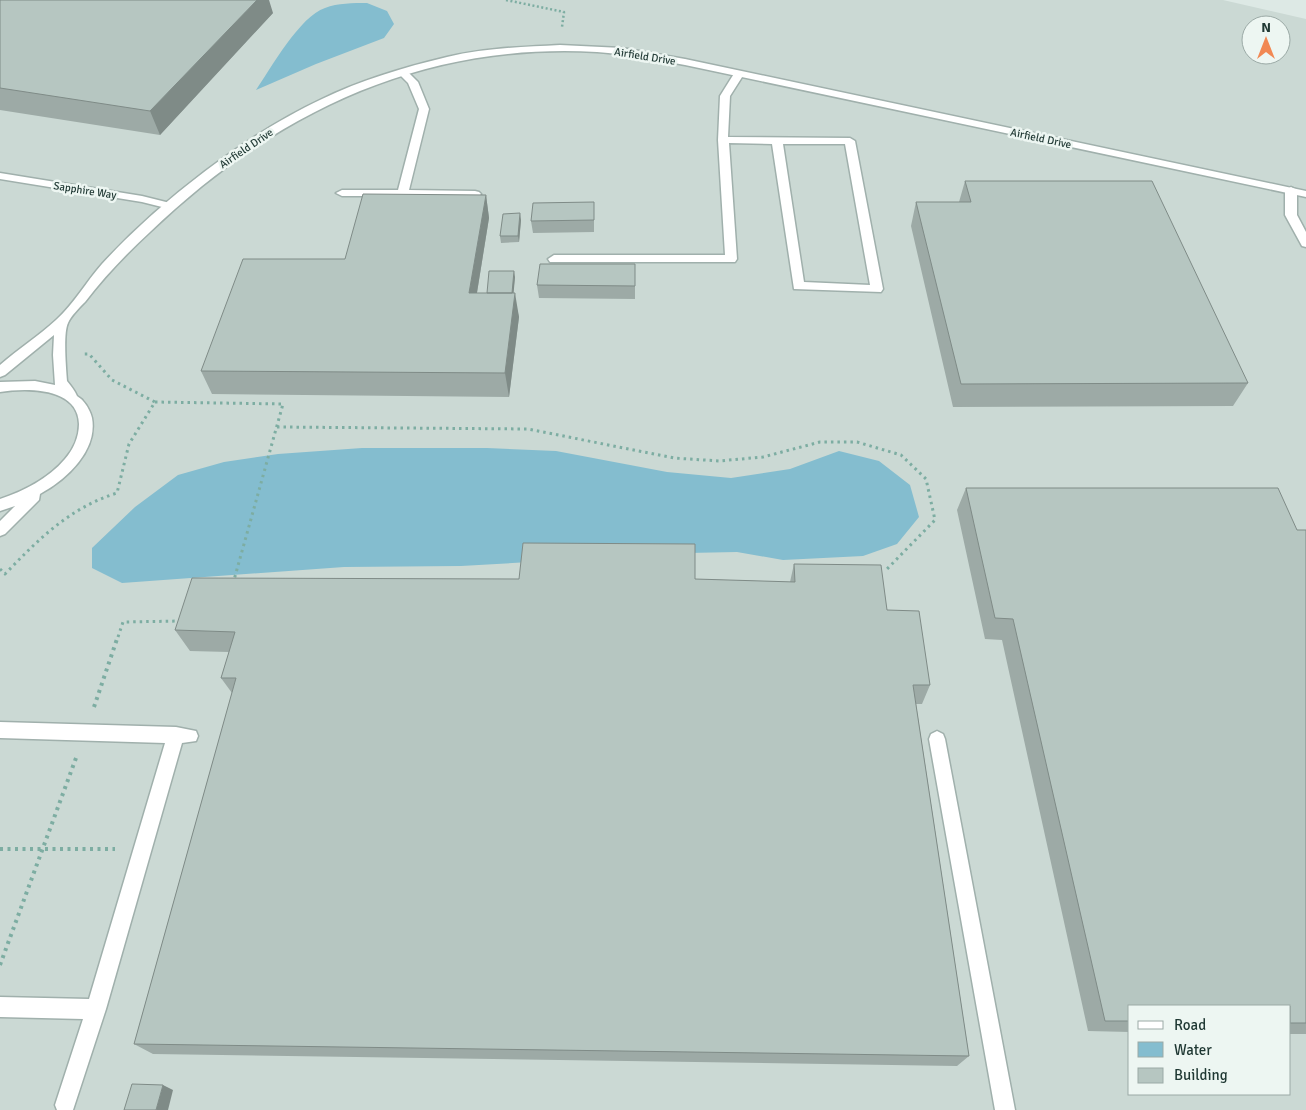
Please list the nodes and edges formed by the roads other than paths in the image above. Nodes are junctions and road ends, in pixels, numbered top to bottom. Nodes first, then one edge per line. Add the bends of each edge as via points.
1 (403, 73) junction
2 (739, 74) junction
3 (723, 140) junction
4 (777, 140) junction
5 (0, 176) edge
6 (1291, 190) junction
7 (342, 193) dead end
8 (403, 194) junction
9 (475, 194) edge
10 (1306, 194) edge
11 (170, 206) junction
12 (1306, 243) edge
13 (554, 259) dead end
14 (61, 323) junction
15 (0, 372) edge
16 (0, 387) edge
17 (77, 401) junction
18 (44, 486) junction
19 (0, 505) edge
20 (0, 530) edge
21 (0, 730) edge
22 (937, 739) dead end
23 (0, 1007) edge
24 (96, 1009) junction
25 (65, 1104) dead end
26 (1004, 1110) edge

1 - 2 street, Airfield Drive via 449,59 493,52 560,48 622,51
1 - 8 street via 413,82 424,110
1 - 11 street, Airfield Drive via 325,100 213,171
2 - 3 street via 725,96
2 - 6 street, Airfield Drive
3 - 4 street
3 - 13 street via 731,259
4 - 4 street via 850,141 876,289 798,286
5 - 11 street, Sapphire Way
6 - 10 street, Airfield Drive
6 - 12 street via 1291,215
7 - 8 street
8 - 9 street
11 - 14 street, Airfield Drive via 106,267
14 - 15 street, Airfield Drive
14 - 17 street via 60,382
16 - 17 street via 40,384 62,390
17 - 18 street via 85,416 85,434 78,452 64,470
18 - 19 street
18 - 20 street
21 - 24 street via 183,736 143,849
22 - 26 street
23 - 24 street
24 - 25 street

